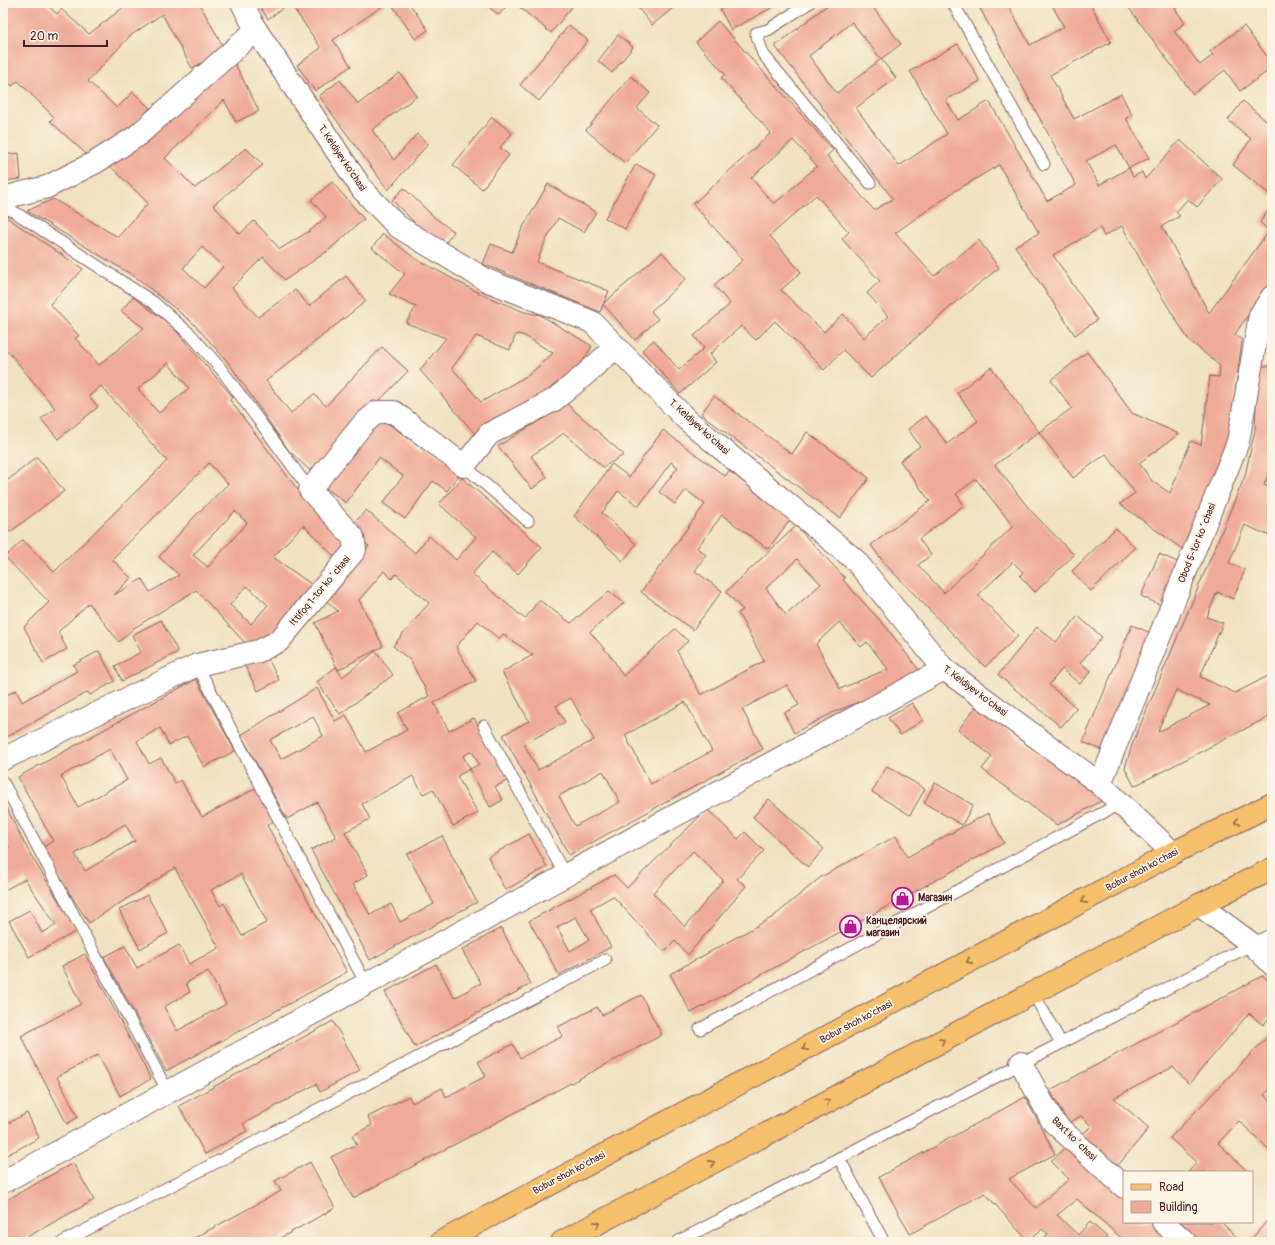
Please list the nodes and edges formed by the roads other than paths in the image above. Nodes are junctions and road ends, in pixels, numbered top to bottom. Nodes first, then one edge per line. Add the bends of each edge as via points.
1 (242, 3) edge
2 (809, 3) edge
3 (953, 3) edge
4 (256, 30) junction
5 (1044, 164) dead end
6 (870, 183) dead end
7 (3, 198) edge
8 (3, 208) edge
9 (1272, 297) edge
10 (616, 347) junction
11 (464, 466) junction
12 (310, 490) junction
13 (528, 522) dead end
14 (197, 665) junction
15 (944, 669) junction
16 (484, 726) dead end
17 (3, 759) edge
18 (3, 782) edge
19 (1100, 784) junction
20 (1120, 803) junction
21 (1272, 804) edge
22 (1173, 853) junction
23 (1272, 869) edge
24 (565, 875) junction
25 (1199, 905) junction
26 (1272, 934) edge
27 (1252, 944) junction
28 (605, 960) dead end
29 (1272, 964) edge
30 (366, 984) junction
31 (1033, 993) junction
32 (700, 1029) dead end
33 (1061, 1043) junction
34 (1021, 1063) junction
35 (168, 1092) junction
36 (839, 1158) junction
37 (3, 1182) edge
38 (1123, 1186) edge
39 (1164, 1223) edge
40 (566, 1241) edge
41 (63, 1242) edge
42 (441, 1242) edge
43 (677, 1242) edge
44 (884, 1242) edge
45 (1185, 1242) edge

1 - 4 street, T. Keldiyev ko'chasi
2 - 6 lane via 768,30 756,33 763,54
3 - 5 lane
4 - 7 street via 137,136 96,162 48,187
4 - 10 street, T. Keldiyev ko'chasi via 362,189 397,226 486,280 592,322
8 - 12 lane via 13,211 152,302 191,335 221,369
9 - 19 street, Obod 5-tor koʻchasi via 1260,315 1238,442
10 - 11 street via 554,400 489,434
10 - 15 street, T. Keldiyev ko'chasi via 686,419 855,560
11 - 12 street via 394,412 378,412 363,424
11 - 13 lane
12 - 14 street, Ittifoq 1-tor koʻchasi via 353,537 355,550 279,641 259,651
14 - 17 street, Ittifoq 1-tor koʻchasi
14 - 30 lane
15 - 19 street, T. Keldiyev ko'chasi
15 - 24 street
16 - 24 lane
18 - 35 lane
19 - 20 street, T. Keldiyev ko'chasi
20 - 22 street, T. Keldiyev ko'chasi
20 - 32 lane
21 -> 22 main road, Bobur shoh ko'chasi
22 -> 42 main road, Bobur shoh ko'chasi
23 - 25 main road
24 - 30 street
25 - 27 street
25 - 31 main road
26 - 27 lane
27 - 29 street
27 - 33 lane
28 - 41 lane
30 - 35 street
31 - 33 lane
40 -> 31 main road
33 - 34 lane
34 - 36 lane
34 - 38 street, Baxt koʻchasi via 1053,1122
35 - 37 street
36 - 43 lane
36 - 44 lane
39 - 45 street

